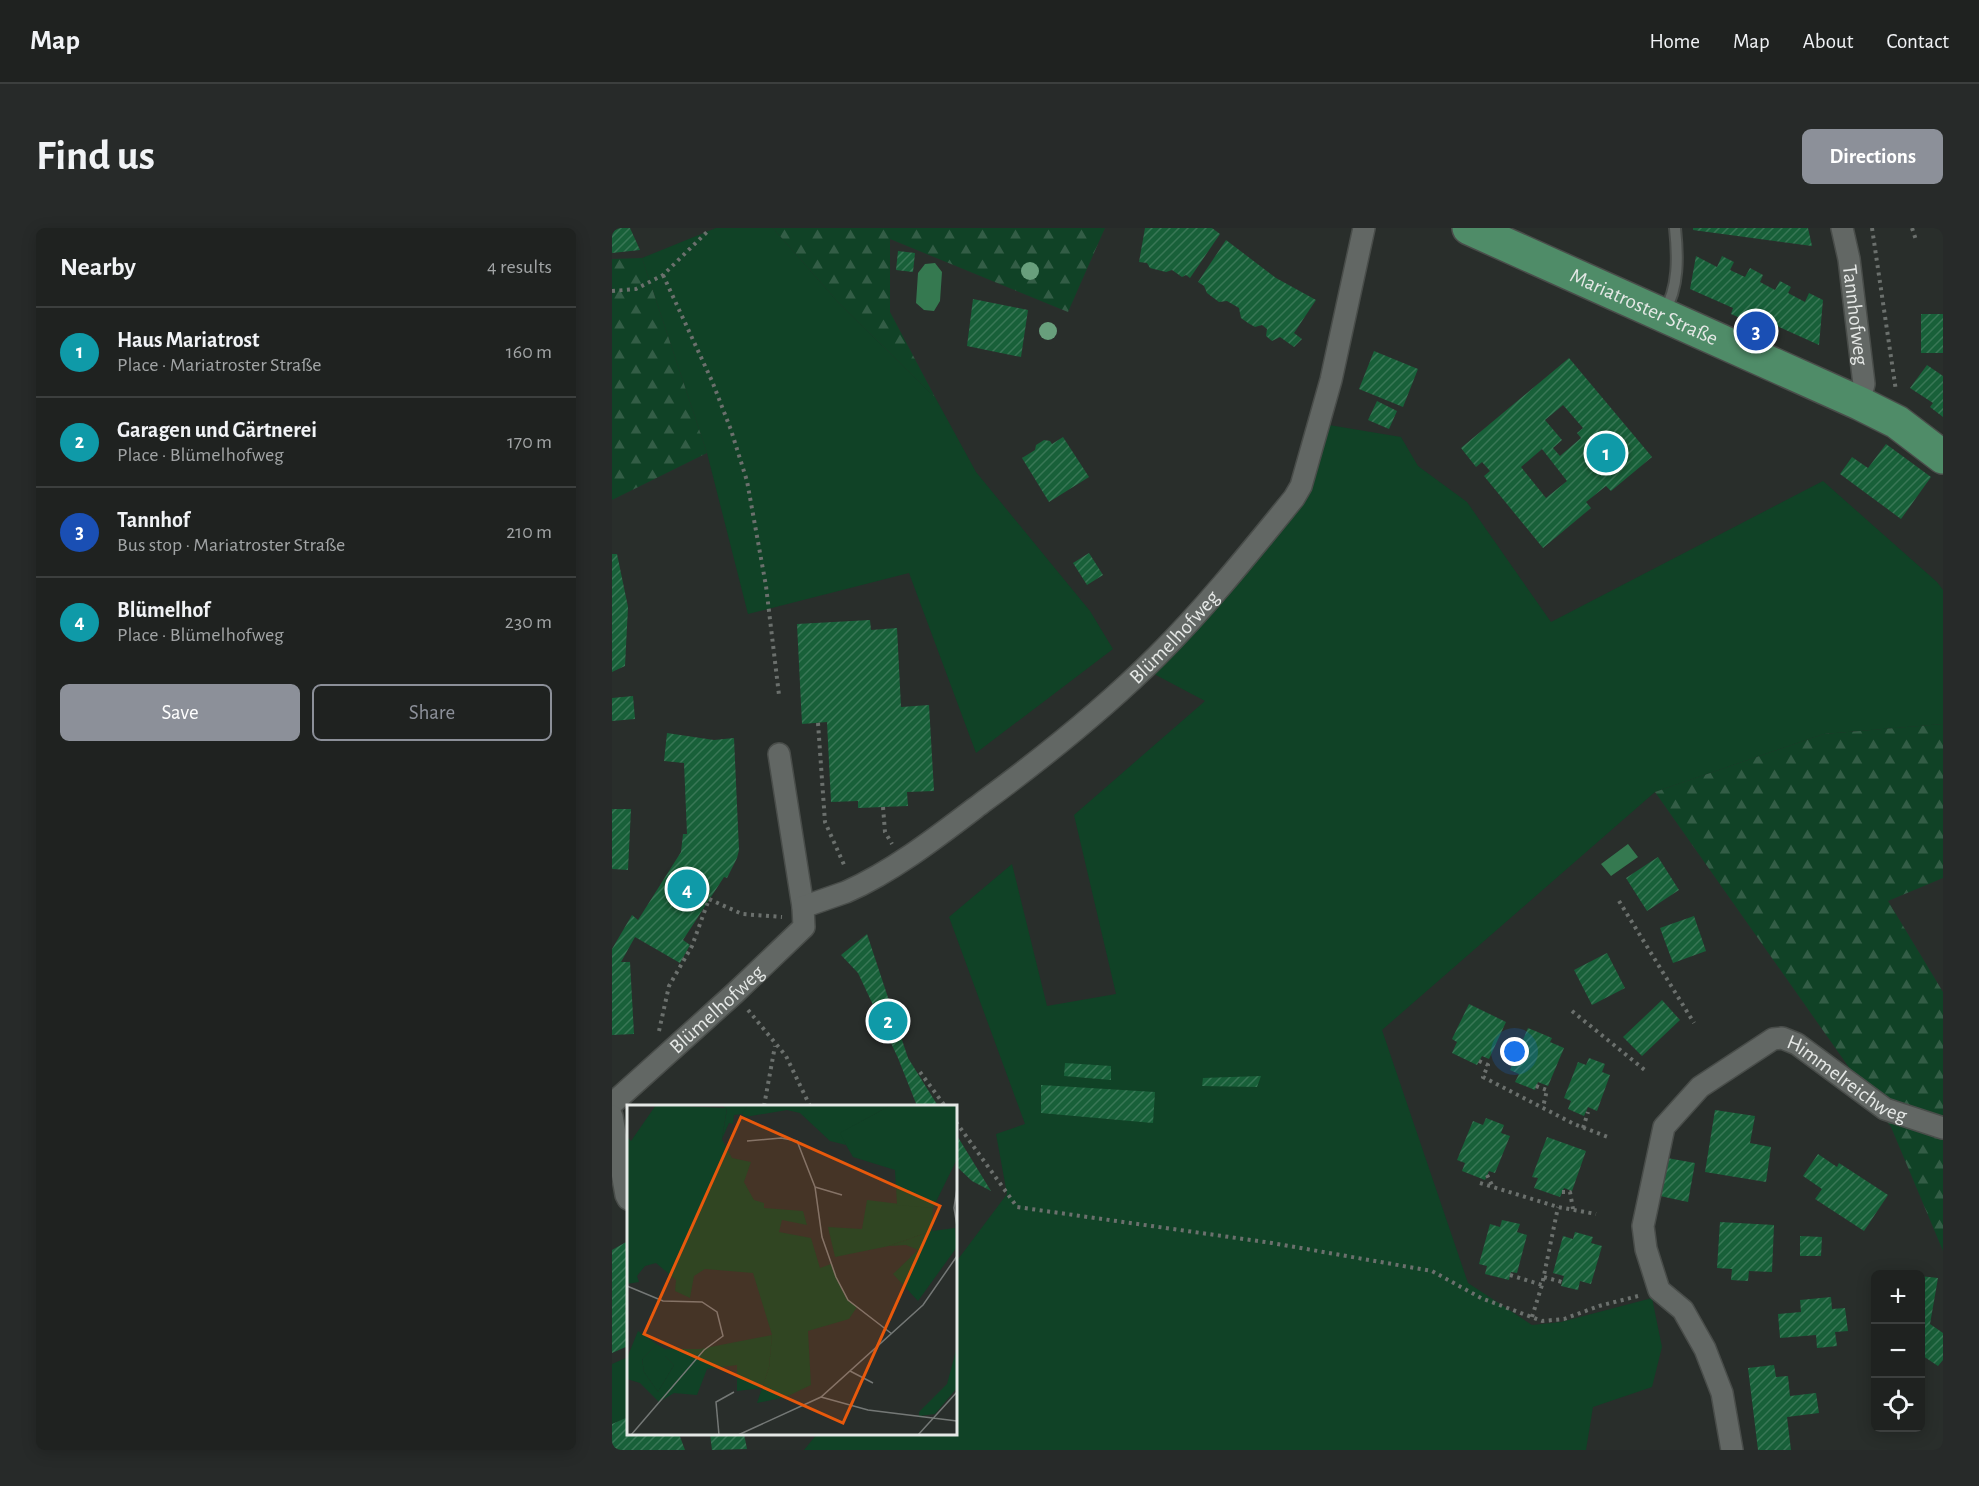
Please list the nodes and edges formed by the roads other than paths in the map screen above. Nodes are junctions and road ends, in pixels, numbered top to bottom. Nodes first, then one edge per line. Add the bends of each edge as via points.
1 (1364, 228) edge
2 (1469, 228) edge
3 (1675, 228) edge
4 (1842, 228) edge
5 (1662, 315) junction
6 (1859, 403) junction
7 (1943, 457) edge
8 (779, 754) dead end
9 (795, 912) junction
10 (612, 1104) edge
11 (612, 1116) edge
12 (1943, 1128) edge
13 (627, 1197) edge
14 (1732, 1450) edge

1 - 9 street, Blümelhofweg via 1331,380 1301,486 1212,598 1099,711 1030,768 901,860 854,888
2 - 5 main road, Mariatroster Straße
3 - 5 lane via 1678,254 1672,299
4 - 6 street, Tannhofweg via 1864,384
5 - 6 main road, Mariatroster Straße
6 - 7 main road, Mariatroster Straße via 1897,423
8 - 9 street, Blümelhofweg
9 - 10 street, Blümelhofweg via 804,927
11 - 13 street
12 - 14 street, Himmelreichweg via 1886,1109 1797,1044 1782,1038 1773,1039 1700,1087 1664,1127 1643,1226 1646,1249 1659,1290 1683,1310 1705,1349 1722,1393

